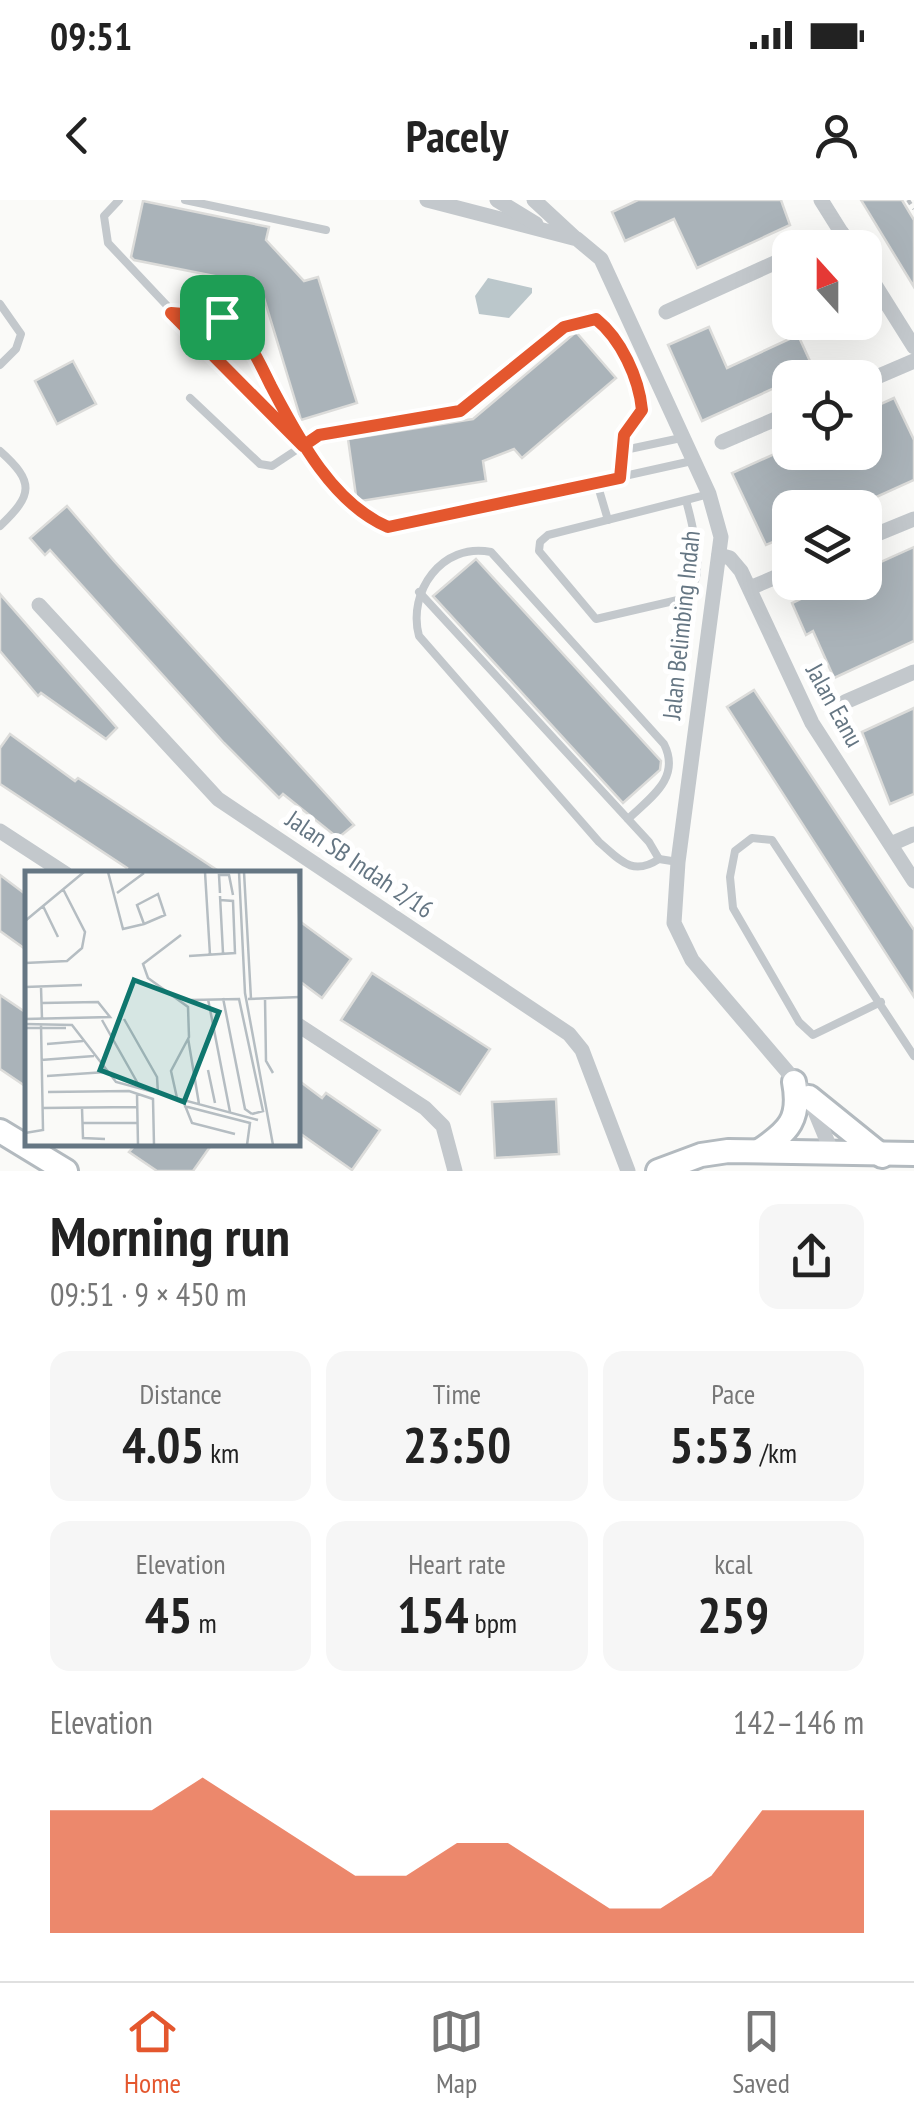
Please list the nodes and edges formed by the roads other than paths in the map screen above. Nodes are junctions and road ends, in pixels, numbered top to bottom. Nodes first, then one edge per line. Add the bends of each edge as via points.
1 (120, 200) edge
2 (185, 200) edge
3 (427, 200) edge
4 (497, 200) edge
5 (534, 200) edge
6 (821, 200) edge
7 (326, 230) dead end
8 (840, 230) edge
9 (548, 232) junction
10 (577, 239) junction
11 (772, 264) edge
12 (882, 297) edge
13 (0, 304) edge
14 (666, 312) dead end
15 (171, 313) junction
16 (914, 347) edge
17 (914, 361) edge
18 (0, 365) edge
19 (882, 375) edge
20 (190, 398) dead end
21 (772, 421) edge
22 (681, 438) junction
23 (722, 442) dead end
24 (303, 446) junction
25 (0, 451) edge
26 (620, 452) junction
27 (692, 461) junction
28 (620, 478) junction
29 (596, 482) junction
30 (709, 494) junction
31 (686, 500) junction
32 (914, 519) edge
33 (608, 520) junction
34 (0, 526) edge
35 (882, 532) edge
36 (719, 555) junction
37 (772, 579) edge
38 (750, 588) junction
39 (419, 592) junction
40 (40, 605) dead end
41 (914, 672) edge
42 (844, 702) dead end
43 (628, 819) junction
44 (0, 831) edge
45 (914, 834) edge
46 (891, 844) junction
47 (659, 860) junction
48 (678, 862) junction
49 (61, 871) edge
50 (914, 881) edge
51 (882, 1002) junction
52 (300, 1026) edge
53 (914, 1056) edge
54 (802, 1090) junction
55 (5, 1140) edge
56 (759, 1150) junction
57 (833, 1155) junction
58 (882, 1156) junction
59 (910, 1160) edge
60 (66, 1171) edge
61 (455, 1171) edge
62 (628, 1171) edge
63 (658, 1171) edge

1 - 15 lane via 104,216 108,243
2 - 7 lane
3 - 9 street
4 - 9 street
5 - 10 street, Jalan Belimbing Indah
6 - 8 street
9 - 10 street
10 - 22 street, Jalan Belimbing Indah via 601,259
11 - 14 street
12 - 16 street
13 - 18 lane via 21,334
15 - 24 lane
15 - 24 lane via 198,312 237,326
17 - 19 street
20 - 24 lane via 260,464 272,466
21 - 23 street
22 - 26 lane
22 - 27 street, Jalan Belimbing Indah
24 - 26 lane via 319,435 460,411 564,327 596,319 611,330 641,398 642,410
24 - 29 lane via 366,518 388,527
25 - 34 lane via 20,468 28,487 22,505
26 - 28 lane
27 - 28 lane
27 - 30 street, Jalan Belimbing Indah
28 - 29 lane
29 - 33 lane
30 - 31 lane
30 - 36 street, Jalan Belimbing Indah
31 - 33 lane
31 - 33 lane via 698,548 689,596 605,620 590,615 539,551 548,535
32 - 35 street
36 - 38 street, Jalan Eanu via 730,558
36 - 48 street, Jalan Belimbing Indah
37 - 38 street
38 - 46 street, Jalan Eanu via 812,723
39 - 43 lane
39 - 43 lane via 452,556 474,548 491,552 664,744 670,775
39 - 47 lane via 419,636 599,842 628,868
40 - 62 street, Jalan SB Indah 2/16 via 218,799 569,1034 582,1050
41 - 42 street
43 - 47 lane
44 - 49 street
45 - 46 street
46 - 50 street, Jalan Eanu
47 - 48 lane
48 - 54 street, Jalan Belimbing Indah via 674,924 692,960
51 - 51 lane via 772,840 752,838 735,851 734,908 800,1022 813,1034
51 - 53 lane
52 - 61 street via 425,1108 443,1126
54 - 56 street via 796,1119
54 - 57 street, Jalan Belimbing Indah
54 - 58 street
55 - 60 street
56 - 57 street
56 - 63 street via 702,1155
57 - 58 street
58 - 59 street

